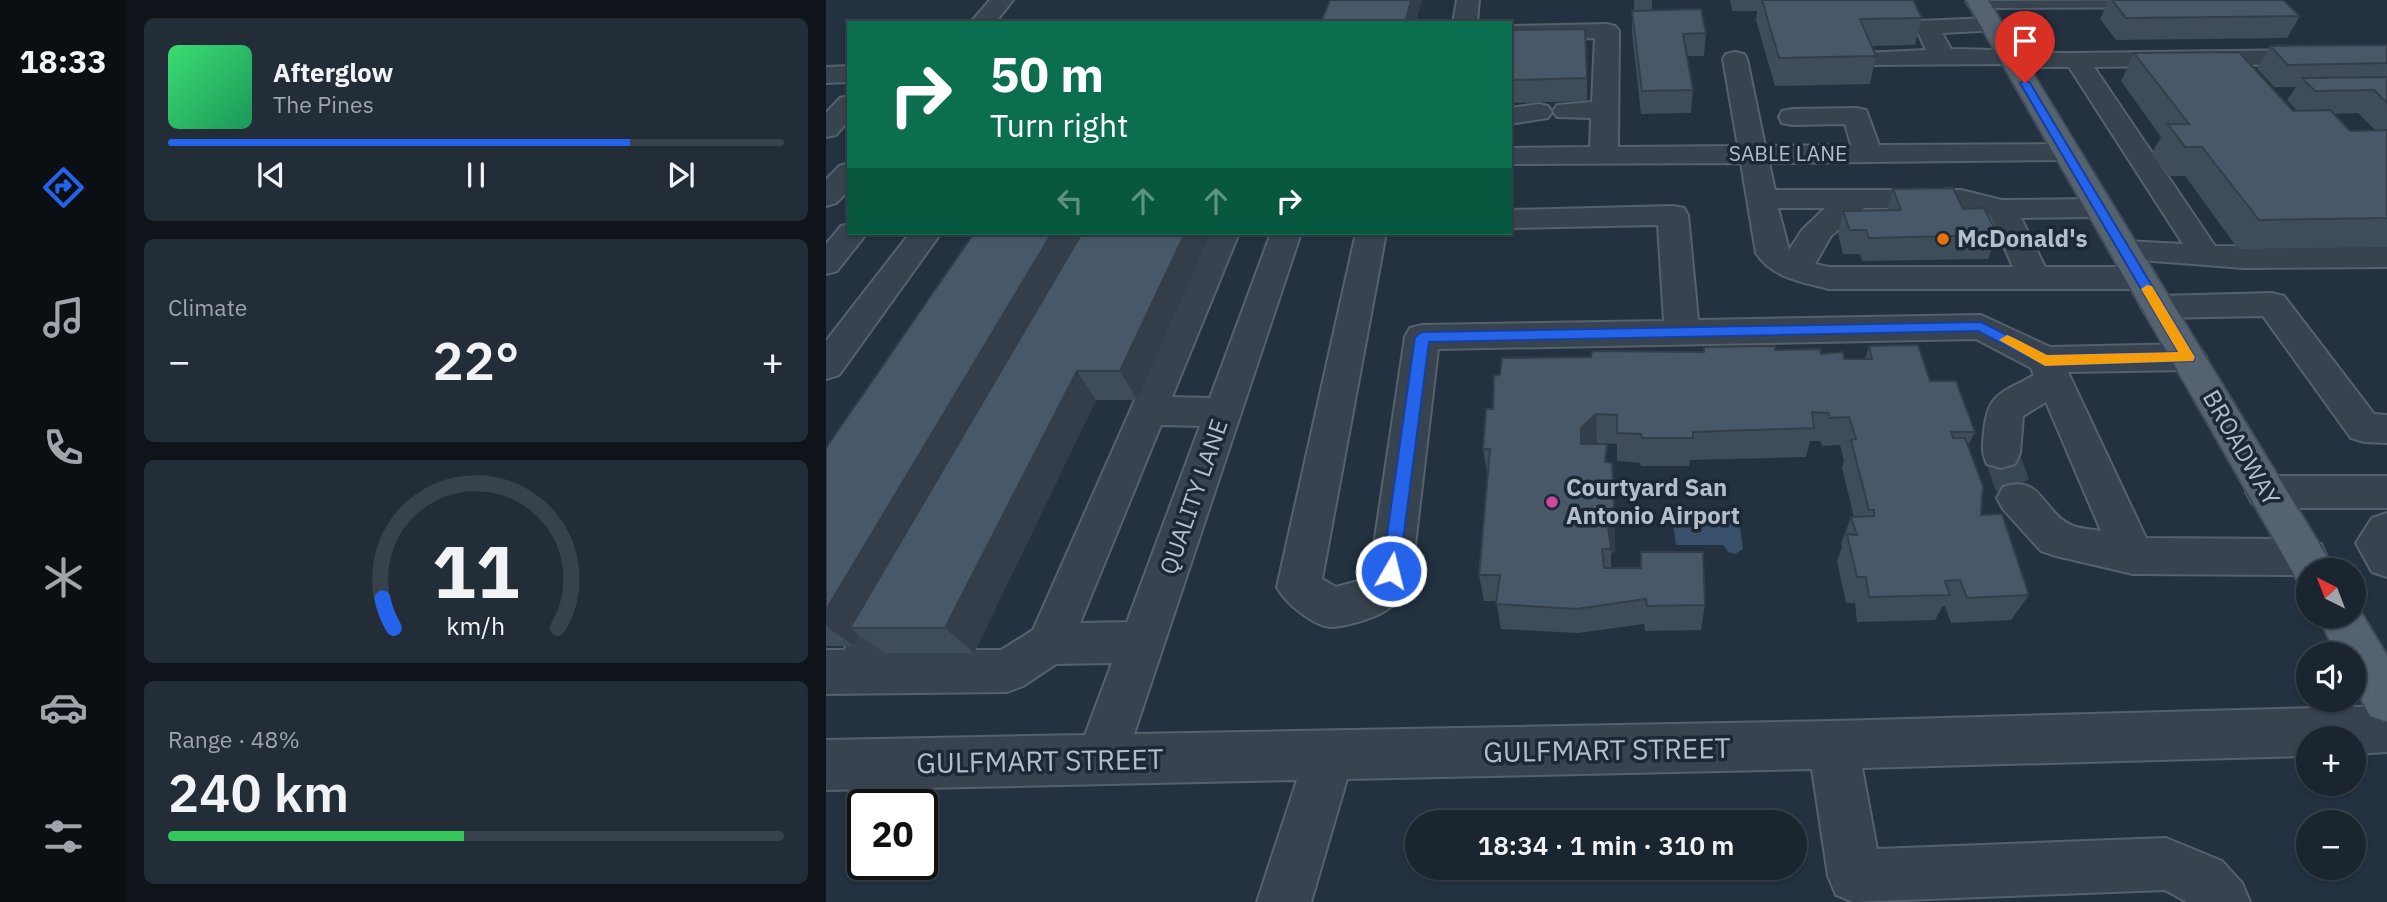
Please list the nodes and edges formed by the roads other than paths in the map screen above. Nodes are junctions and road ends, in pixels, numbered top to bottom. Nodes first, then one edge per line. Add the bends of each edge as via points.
1 (1002, 0) edge
2 (1468, 0) edge
3 (2256, 0) edge
4 (2044, 1) edge
5 (1982, 9) edge
6 (984, 21) edge
7 (1465, 21) edge
8 (1512, 33) edge
9 (2387, 56) edge
10 (1942, 57) junction
11 (1735, 58) dead end
12 (1872, 58) edge
13 (2010, 58) junction
14 (2076, 60) junction
15 (847, 74) edge
16 (826, 75) edge
17 (847, 106) edge
18 (1606, 110) junction
19 (1566, 111) dead end
20 (1539, 112) dead end
21 (1512, 116) edge
22 (1792, 117) dead end
23 (826, 128) edge
24 (2066, 152) junction
25 (1868, 153) junction
26 (1754, 154) junction
27 (1604, 155) junction
28 (1512, 156) edge
29 (1760, 199) junction
30 (1857, 199) junction
31 (2099, 208) junction
32 (2002, 209) junction
33 (1512, 219) edge
34 (850, 235) edge
35 (924, 235) edge
36 (1223, 235) edge
37 (1285, 235) edge
38 (1371, 235) edge
39 (2206, 256) junction
40 (2387, 257) edge
41 (826, 264) edge
42 (1796, 270) junction
43 (2034, 278) junction
44 (2141, 279) junction
45 (1682, 332) junction
46 (2188, 357) junction
47 (826, 366) edge
48 (2050, 370) junction
49 (1150, 411) junction
50 (1223, 412) junction
51 (2387, 429) edge
52 (2001, 453) tunnel mouth
53 (2266, 492) junction
54 (2387, 492) edge
55 (2017, 498) tunnel mouth
56 (2387, 530) edge
57 (2133, 556) junction
58 (2306, 558) edge
59 (2387, 559) edge
60 (2296, 563) edge
61 (910, 574) edge
62 (2346, 628) edge
63 (1142, 642) junction
64 (1049, 644) junction
65 (841, 672) edge
66 (2385, 701) edge
67 (1833, 745) junction
68 (1330, 755) junction
69 (1101, 760) junction
70 (826, 765) edge
71 (1858, 893) edge
72 (1284, 902) edge
73 (2223, 902) edge

1 - 6 street
2 - 7 street
3 - 4 street
4 - 5 street
5 - 10 street via 1927,26
5 - 13 main road, BROADWAY
8 - 18 street via 1607,21
9 - 14 street
10 - 12 street
10 - 13 street
11 - 26 street
13 - 14 street
13 - 24 main road, BROADWAY
14 - 39 street
15 - 16 street
17 - 23 street
18 - 19 street
18 - 27 street
20 - 21 street
22 - 25 street via 1856,116
24 - 25 street, SABLE LANE
24 - 31 main road, BROADWAY
25 - 26 street, SABLE LANE
26 - 27 street, SABLE LANE
26 - 29 street
27 - 28 street, SABLE LANE
29 - 30 street
29 - 42 street via 1772,253
30 - 32 street via 1961,199
30 - 42 street via 1808,240
31 - 32 street
31 - 44 main road, BROADWAY
32 - 43 street
33 - 45 street via 1673,215
34 - 41 street
35 - 47 street
36 - 49 street
37 - 50 street, QUALITY LANE
38 - 45 street via 1298,587 1331,608 1372,597 1391,571 1422,337
39 - 40 street
39 - 44 street
42 - 43 street via 1829,278
43 - 44 street
44 - 46 main road, BROADWAY
44 - 51 street via 2272,304 2364,428
45 - 48 street via 1981,327
46 - 48 street
46 - 53 main road, BROADWAY
48 - 52 street via 2005,409
48 - 57 street
49 - 50 street
49 - 64 street
50 - 63 street, QUALITY LANE
53 - 54 street
53 - 58 main road, BROADWAY
55 - 57 street via 2056,539
56 - 59 street via 2377,543
57 - 60 street
61 - 65 street
62 - 66 main road
63 - 64 street
63 - 69 street, QUALITY LANE
64 - 65 street via 1007,671
66 - 67 street, GULFMART STREET via 2281,734
67 - 68 street, GULFMART STREET
67 - 71 street
68 - 69 street, GULFMART STREET
68 - 72 street
69 - 70 street, GULFMART STREET
71 - 73 street via 2166,864 2203,880

